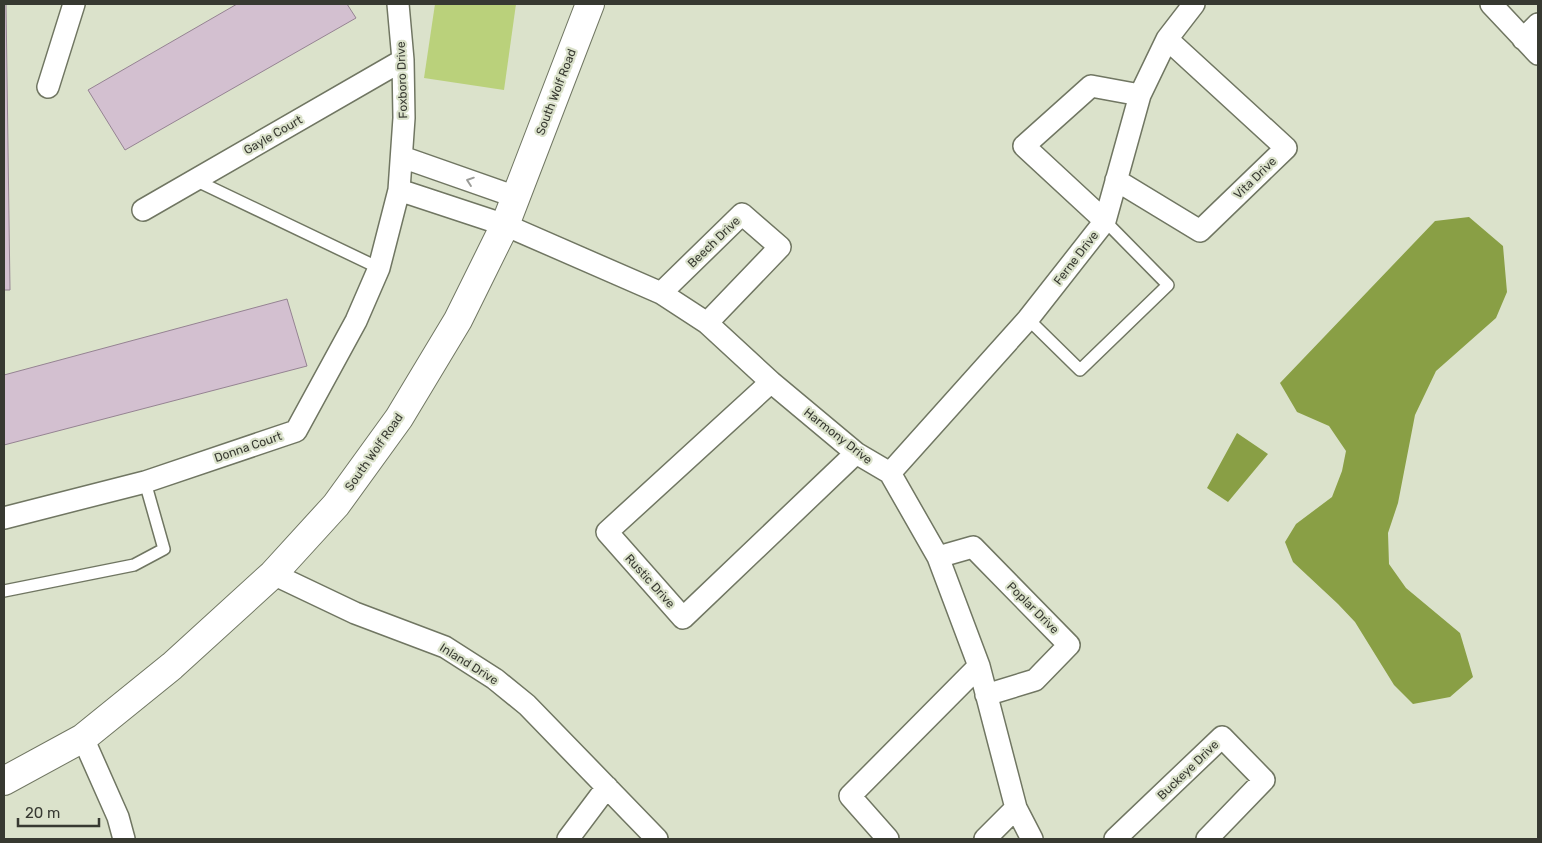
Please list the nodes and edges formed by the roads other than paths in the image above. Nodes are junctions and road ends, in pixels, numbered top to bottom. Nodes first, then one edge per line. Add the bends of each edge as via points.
1 (74, 4) edge
2 (398, 4) edge
3 (590, 4) edge
4 (1194, 4) edge
5 (1491, 4) edge
6 (1538, 24) edge
7 (1168, 39) junction
8 (1523, 39) junction
9 (1538, 54) edge
10 (403, 60) junction
11 (48, 87) dead end
12 (1140, 95) junction
13 (402, 157) junction
14 (195, 180) junction
15 (1116, 180) junction
16 (399, 190) junction
17 (516, 197) junction
18 (143, 210) dead end
19 (1105, 221) junction
20 (505, 225) junction
21 (379, 268) junction
22 (661, 293) junction
23 (1028, 319) junction
24 (707, 323) junction
25 (770, 382) junction
26 (856, 452) junction
27 (890, 474) junction
28 (145, 482) junction
29 (4, 518) edge
30 (938, 557) junction
31 (273, 574) junction
32 (4, 591) edge
33 (979, 666) junction
34 (986, 695) junction
35 (83, 738) junction
36 (4, 782) edge
37 (606, 787) junction
38 (1016, 808) junction
39 (124, 839) edge
40 (568, 839) edge
41 (656, 839) edge
42 (888, 839) edge
43 (985, 839) edge
44 (1032, 839) edge
45 (1115, 839) edge
46 (1207, 839) edge

1 - 11 street
2 - 10 street, Foxboro Drive
3 - 17 main road, South Wolf Road
4 - 7 street, Ferne Drive
5 - 8 street
6 - 8 street
7 - 12 street, Ferne Drive
7 - 15 street, Vita Drive via 1286,148 1200,231
8 - 9 street
10 - 13 street, Foxboro Drive
10 - 14 street, Gayle Court
12 - 15 street, Ferne Drive
12 - 19 street via 1091,86 1024,146
13 - 16 street, Foxboro Drive
17 -> 13 street
14 - 18 street, Gayle Court
14 - 21 lane
15 - 19 street, Ferne Drive
16 - 20 street
16 - 21 street, Donna Court
17 - 20 main road, South Wolf Road
19 - 23 street, Ferne Drive
19 - 23 lane via 1168,285 1080,370
20 - 22 street, Harmony Drive
20 - 31 main road, South Wolf Road via 458,320 399,418 336,506
21 - 28 street, Donna Court via 356,321 296,431
22 - 24 street, Harmony Drive
22 - 24 street, Beech Drive via 742,214 780,247
23 - 27 street, Ferne Drive
24 - 25 street, Harmony Drive
25 - 26 street, Harmony Drive
25 - 26 street, Rustic Drive via 606,532 683,618
26 - 27 street, Harmony Drive
27 - 30 street, Harmony Drive
28 - 29 street, Donna Court
28 - 32 lane via 164,549 134,565
30 - 33 street, Harmony Drive
30 - 34 street, Poplar Drive via 973,547 1069,645 1035,680
31 - 35 main road, South Wolf Road via 172,666
31 - 37 street, Inland Drive via 355,613 445,647 495,679 527,705
33 - 34 street, Harmony Drive
33 - 42 street via 850,796
34 - 38 street, Harmony Drive
35 - 36 main road, South Wolf Road
35 - 39 street via 118,817
37 - 40 street
37 - 41 street, Inland Drive
38 - 43 street
38 - 44 street, Harmony Drive
45 - 46 street, Buckeye Drive via 1222,738 1264,780

